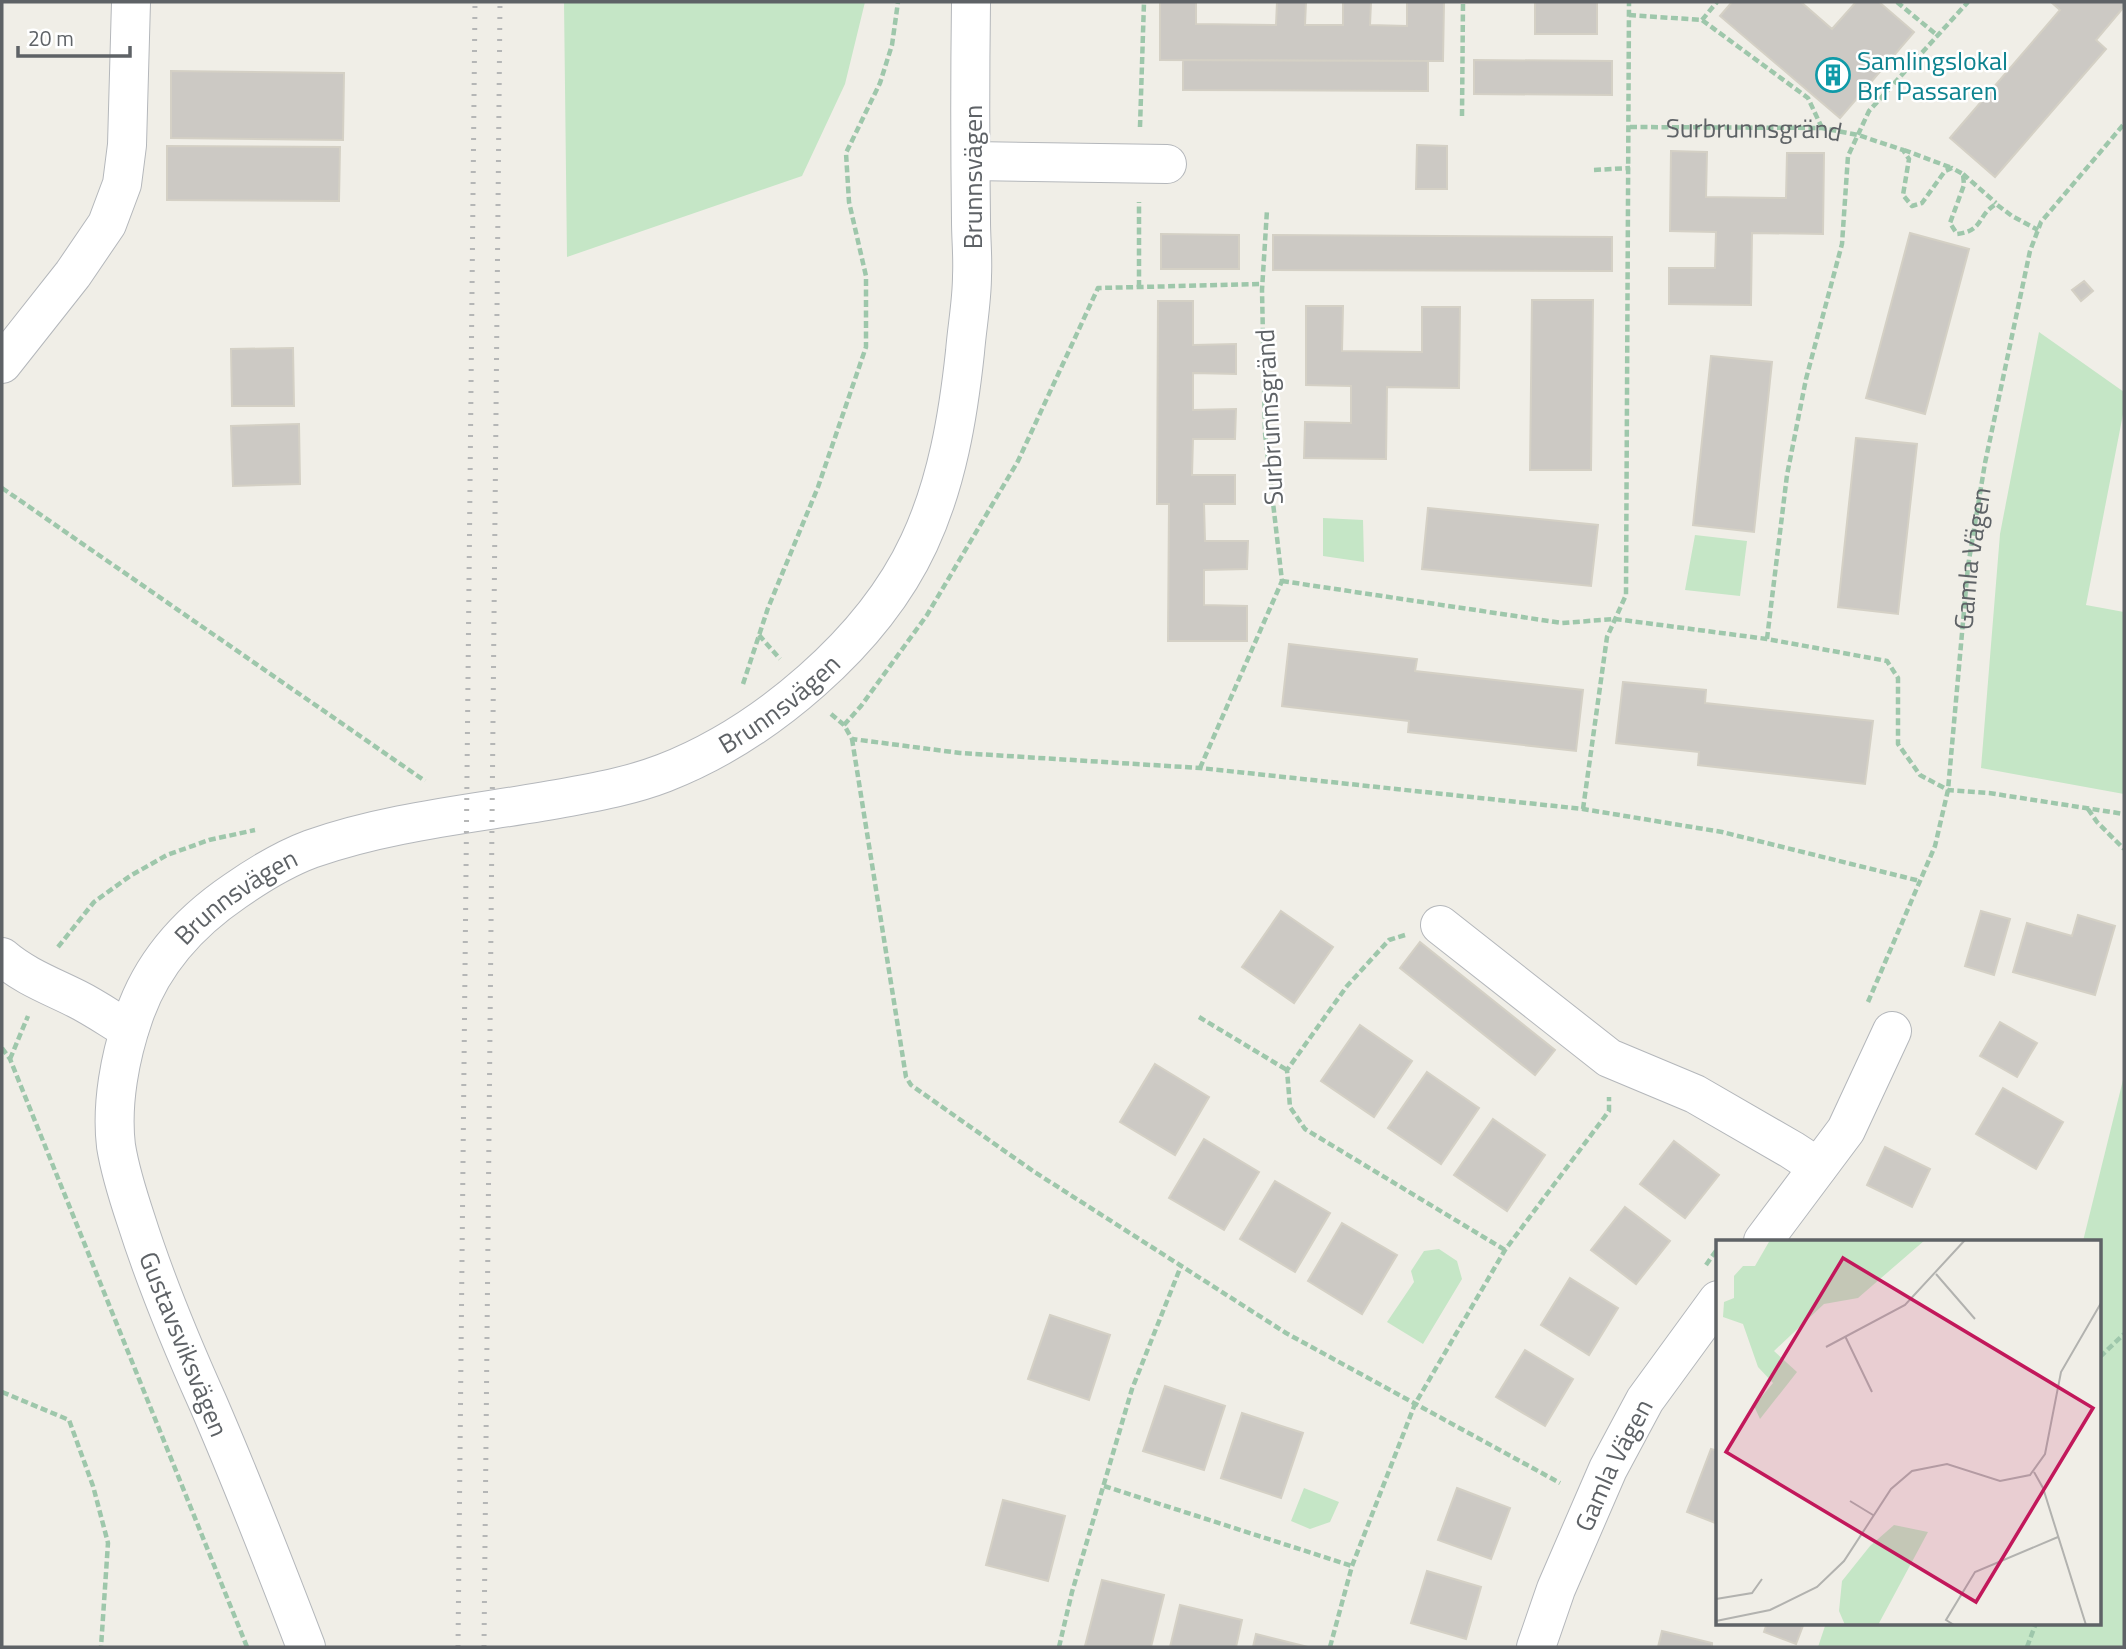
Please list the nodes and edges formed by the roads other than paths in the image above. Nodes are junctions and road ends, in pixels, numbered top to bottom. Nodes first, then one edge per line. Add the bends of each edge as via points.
1 (131, 2) edge
2 (971, 2) edge
3 (972, 161) junction
4 (1167, 164) dead end
5 (2, 364) edge
6 (1440, 925) road end
7 (2, 957) edge
8 (1878, 1022) road end
9 (129, 1030) junction
10 (1818, 1167) junction
11 (1764, 1240) edge
12 (1716, 1303) edge
13 (306, 1647) edge
14 (1536, 1647) edge

1 - 5 street via 122,184 107,224
2 - 3 street, Brunnsvägen
3 - 4 street
3 - 9 street, Brunnsvägen via 972,277 955,431 918,546 898,581 853,639 775,711 702,756 664,772 624,786 373,830 306,850 259,875 184,932 153,974
6 - 10 street via 1609,1058 1695,1094
7 - 9 street
8 - 10 street via 1846,1130
9 - 13 street, Gustavsviksvägen via 116,1109 116,1144 125,1187 169,1314
10 - 11 street
12 - 14 street, Gamla Vägen via 1645,1400 1608,1469

